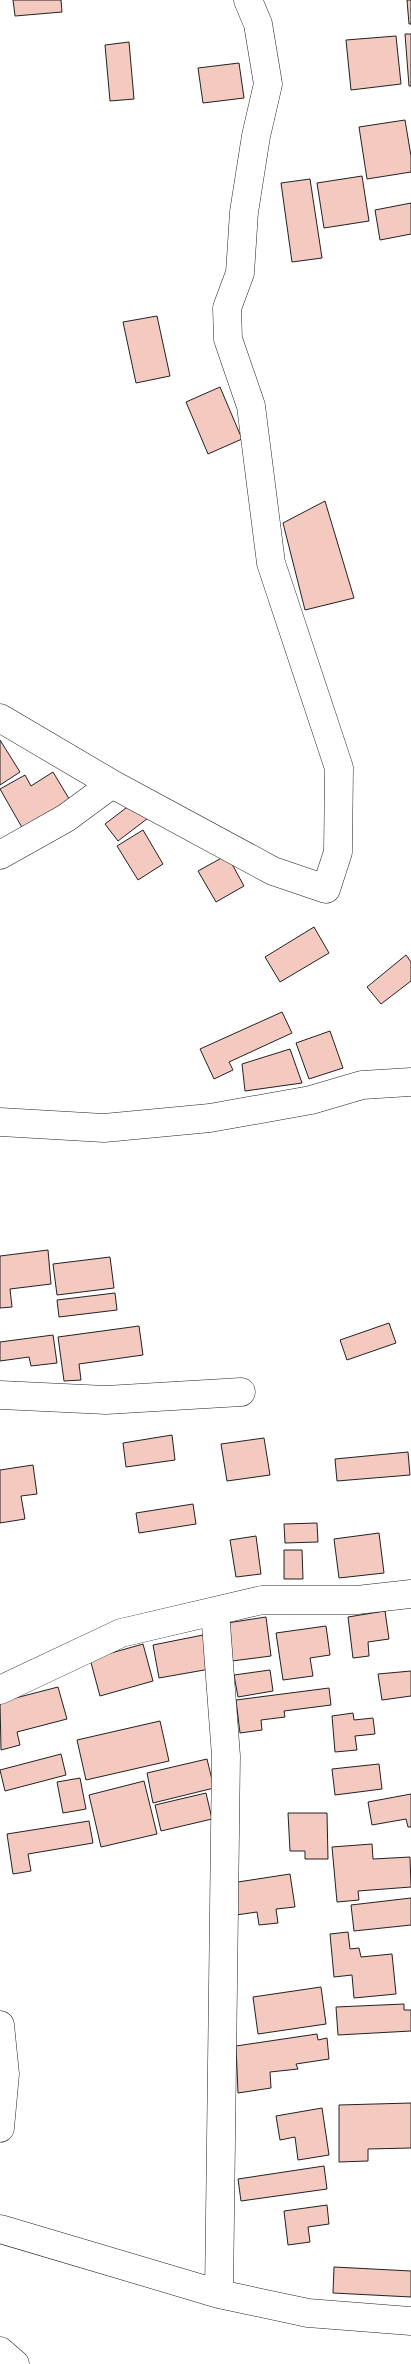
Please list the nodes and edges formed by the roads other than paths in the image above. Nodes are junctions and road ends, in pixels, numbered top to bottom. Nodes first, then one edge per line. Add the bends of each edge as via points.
1 (248, 0) edge
2 (0, 718) edge
3 (112, 784) junction
4 (0, 855) edge
5 (411, 1082) edge
6 (0, 1122) edge
7 (241, 1392) dead end
8 (0, 1395) edge
9 (411, 1594) edge
10 (214, 1611) junction
11 (0, 1690) edge
12 (0, 2025) edge
13 (0, 2128) edge
14 (0, 2229) edge
15 (219, 2294) junction
16 (411, 2321) edge
17 (0, 2351) edge
18 (15, 2364) edge

1 - 3 street via 258,24 268,84 244,212 240,273 227,308 228,339 251,406 271,563 339,768 338,852 326,889 273,871
2 - 3 street
3 - 4 street via 66,818
5 - 6 street via 362,1085 311,1100 210,1118 104,1128
7 - 8 street via 106,1400
9 - 10 street via 357,1600 262,1600
10 - 11 street via 121,1633
10 - 15 street via 226,1756
12 - 13 street via 5,2074
14 - 15 street
15 - 16 street via 308,2313
17 - 18 street

